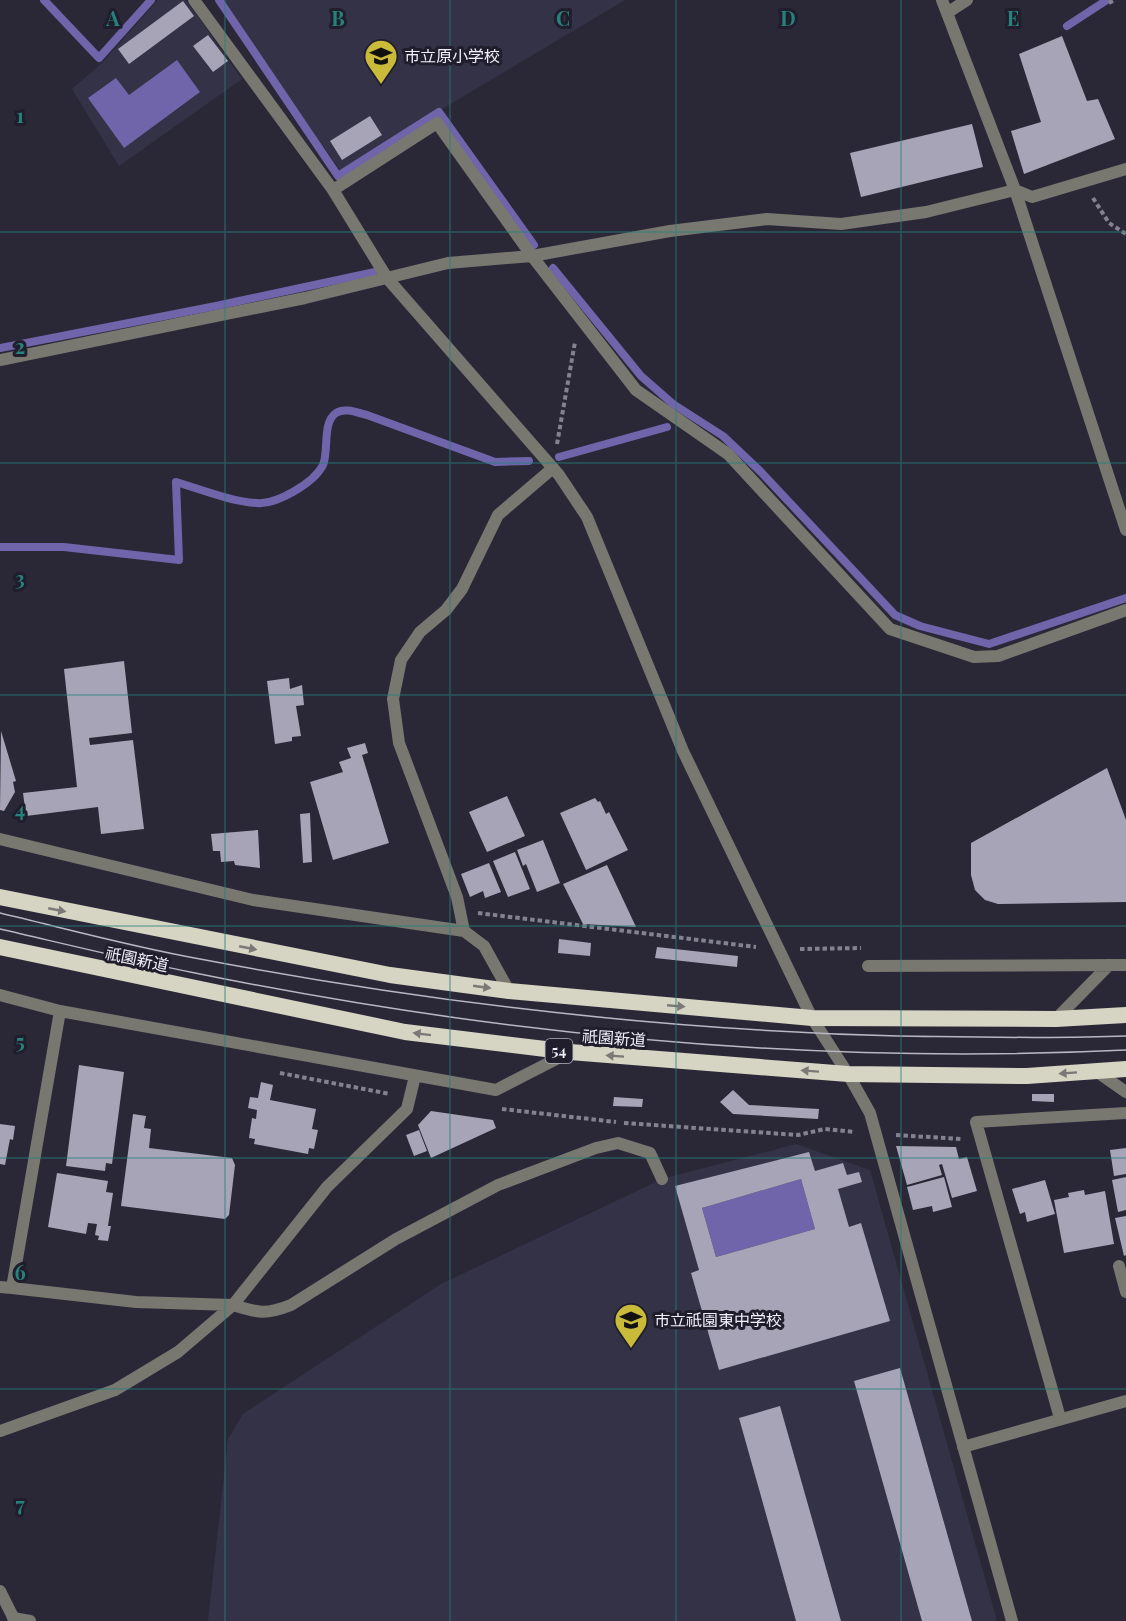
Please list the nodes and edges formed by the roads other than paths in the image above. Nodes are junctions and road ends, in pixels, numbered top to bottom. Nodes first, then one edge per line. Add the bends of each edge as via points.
1 (194, 0) edge
2 (942, 0) edge
3 (967, 0) edge
4 (947, 13) junction
5 (1126, 169) edge
6 (333, 190) junction
7 (1016, 190) junction
8 (532, 256) junction
9 (387, 278) junction
10 (0, 360) edge
11 (553, 468) junction
12 (1126, 530) edge
13 (1126, 610) edge
14 (0, 839) edge
15 (0, 897) edge
16 (464, 931) junction
17 (0, 947) edge
18 (1109, 965) junction
19 (1126, 965) edge
20 (868, 966) dead end
21 (509, 991) junction
22 (0, 995) edge
23 (60, 1011) junction
24 (1126, 1015) edge
25 (812, 1018) junction
26 (1056, 1019) junction
27 (570, 1053) junction
28 (1126, 1069) edge
29 (1096, 1071) junction
30 (848, 1074) junction
31 (415, 1076) junction
32 (1126, 1092) edge
33 (1126, 1113) edge
34 (976, 1122) junction
35 (961, 1123) dead end
36 (662, 1179) dead end
37 (1119, 1266) dead end
38 (6, 1288) edge
39 (1126, 1292) edge
40 (233, 1305) junction
41 (1126, 1401) edge
42 (1060, 1418) junction
43 (0, 1431) edge
44 (963, 1447) junction
45 (0, 1591) edge
46 (14, 1619) edge
47 (30, 1621) edge
48 (1012, 1621) edge

1 - 6 street
2 - 4 street
3 - 4 street
4 - 7 street
5 - 7 street via 1032,197
6 - 8 street via 437,123
6 - 9 street
7 - 8 street via 926,213 841,224 767,219 670,231
7 - 12 street
8 - 9 street via 447,263
8 - 13 street via 636,390 728,454 890,629 974,657 998,656
9 - 10 street
9 - 11 street
11 - 16 street via 498,515 462,590 420,632 401,660 393,699 399,744
11 - 25 street via 586,517 683,752
14 - 16 street via 254,900
15 -> 21 highway, 祇園新道 via 390,975
16 - 21 street via 484,946
27 -> 17 highway, 祇園新道 / 54 via 405,1032
18 - 19 street
18 - 20 street
18 - 26 street
21 -> 25 highway, 祇園新道
22 - 23 street
23 - 31 street
23 - 38 street
24 - 26 highway, 祇園新道
25 - 26 highway, 祇園新道
25 - 30 street
30 -> 27 highway, 祇園新道 / 54
27 - 31 street via 496,1090
28 - 29 highway, 祇園新道 / 54
29 -> 30 highway, 祇園新道 / 54 via 1027,1076
29 - 32 street
30 - 44 street via 870,1113
31 - 40 street via 407,1109 327,1187
33 - 34 street
34 - 35 street
34 - 42 street
36 - 40 street via 650,1153 618,1143 596,1148 488,1191 396,1239 291,1305 272,1313
37 - 39 street
38 - 40 street via 136,1302
40 - 43 street via 178,1352 115,1390
41 - 42 street
42 - 44 street
44 - 48 street
45 - 46 street
46 - 47 street

